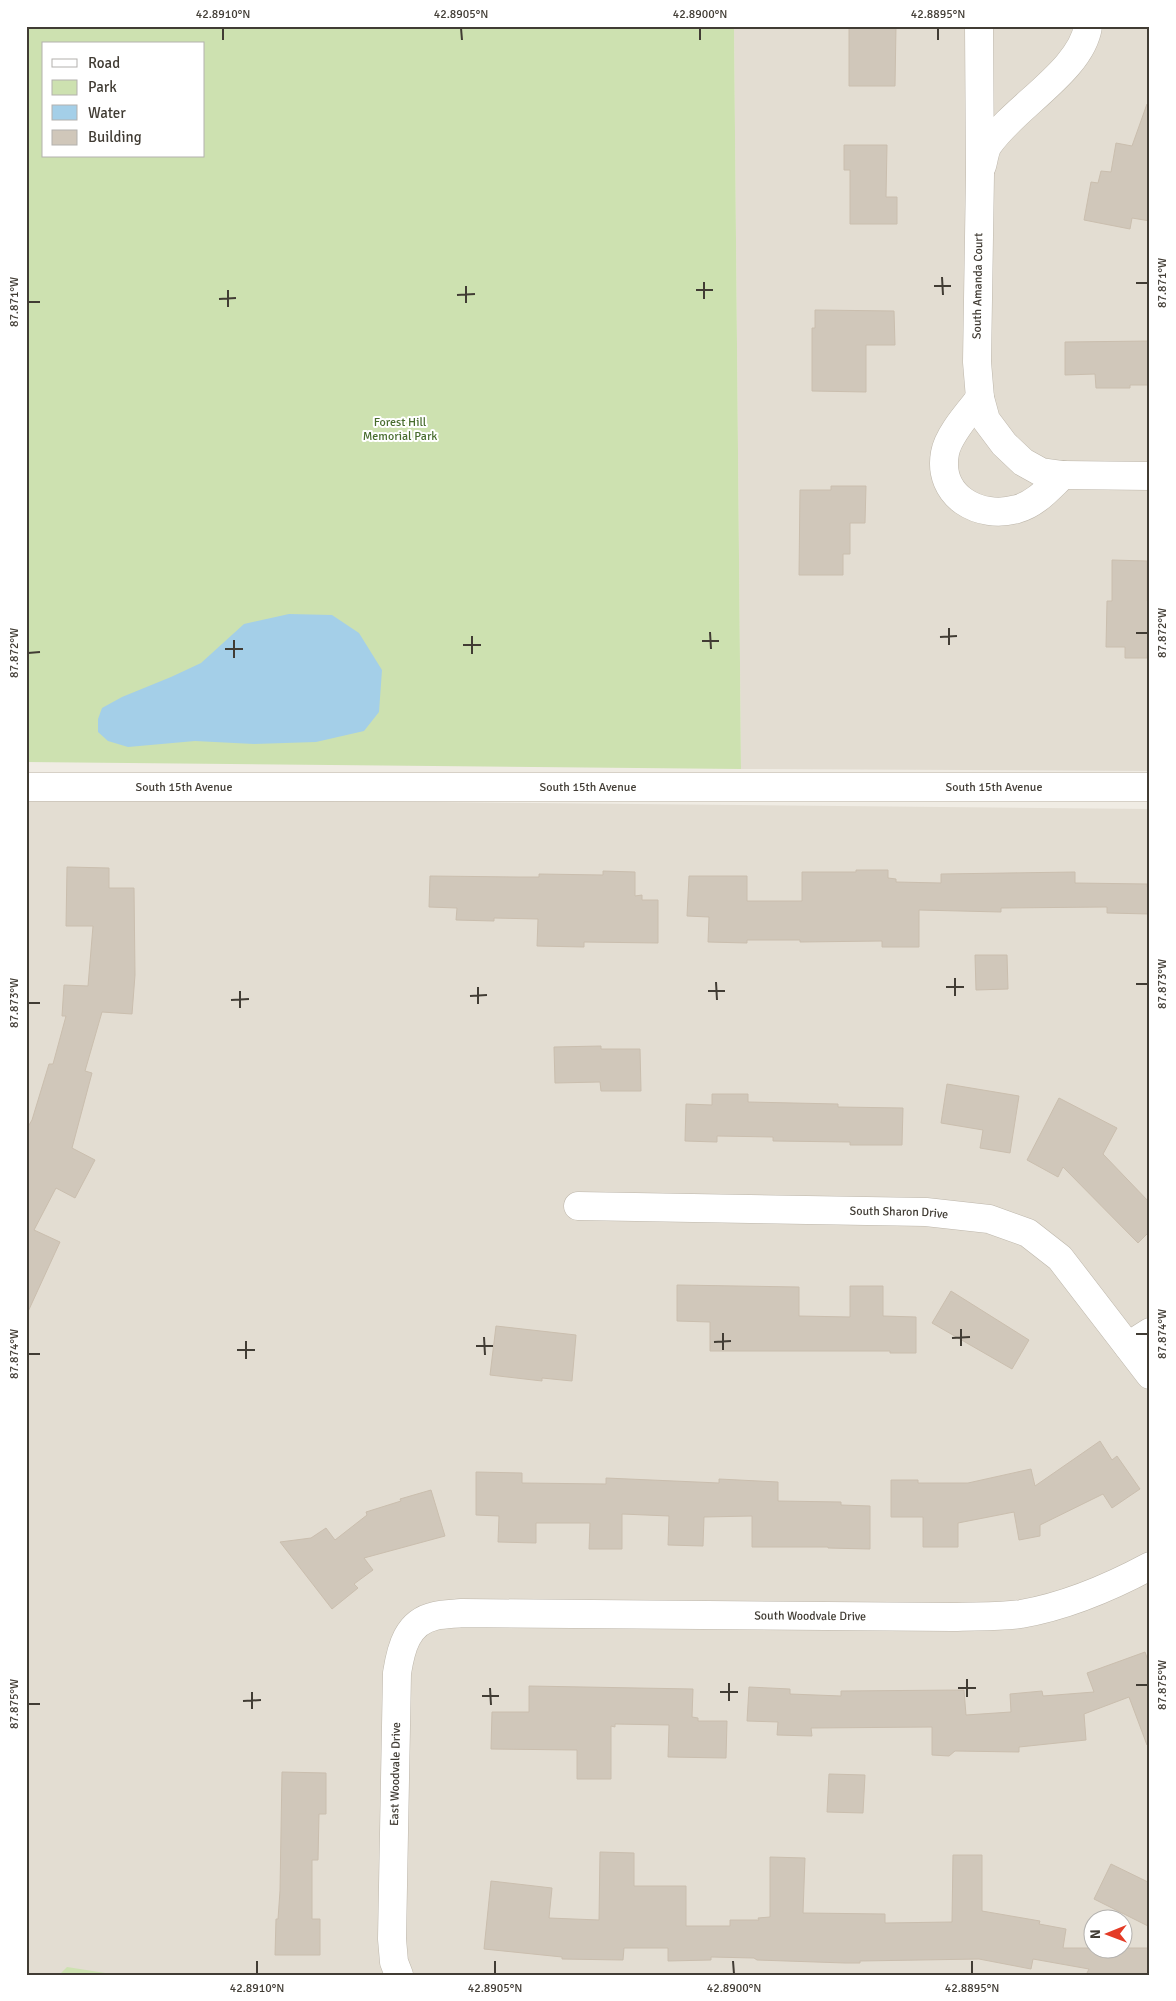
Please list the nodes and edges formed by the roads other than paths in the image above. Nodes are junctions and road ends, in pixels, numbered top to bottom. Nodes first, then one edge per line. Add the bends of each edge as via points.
1 (978, 26) edge
2 (1088, 26) edge
3 (980, 174) junction
4 (980, 398) junction
5 (1063, 476) junction
6 (1150, 476) edge
7 (26, 787) edge
8 (1150, 787) edge
9 (578, 1206) dead end
10 (1139, 1339) edge
11 (1150, 1375) edge
12 (1150, 1566) edge
13 (462, 1613) joint
14 (398, 1975) edge

1 - 3 street, South Amanda Court
2 - 3 street, South Amanda Court via 1082,45 1068,64 988,145
3 - 4 street, South Amanda Court via 977,362
4 - 5 street, South Amanda Court via 986,420 1023,462 1041,472
4 - 5 street via 956,430 945,452 946,475 951,489 961,501 980,510 1005,512 1018,509 1035,501
5 - 6 street, South Amanda Court
7 - 8 street, South 15th Avenue
9 - 10 street, South Sharon Drive via 926,1212 989,1218 1028,1233 1060,1258
10 - 11 street, South Sharon Drive
12 - 13 street, South Woodvale Drive via 1096,1592 1020,1614 952,1617
13 - 14 street, East Woodvale Drive via 422,1621 410,1631 399,1656 392,1939

